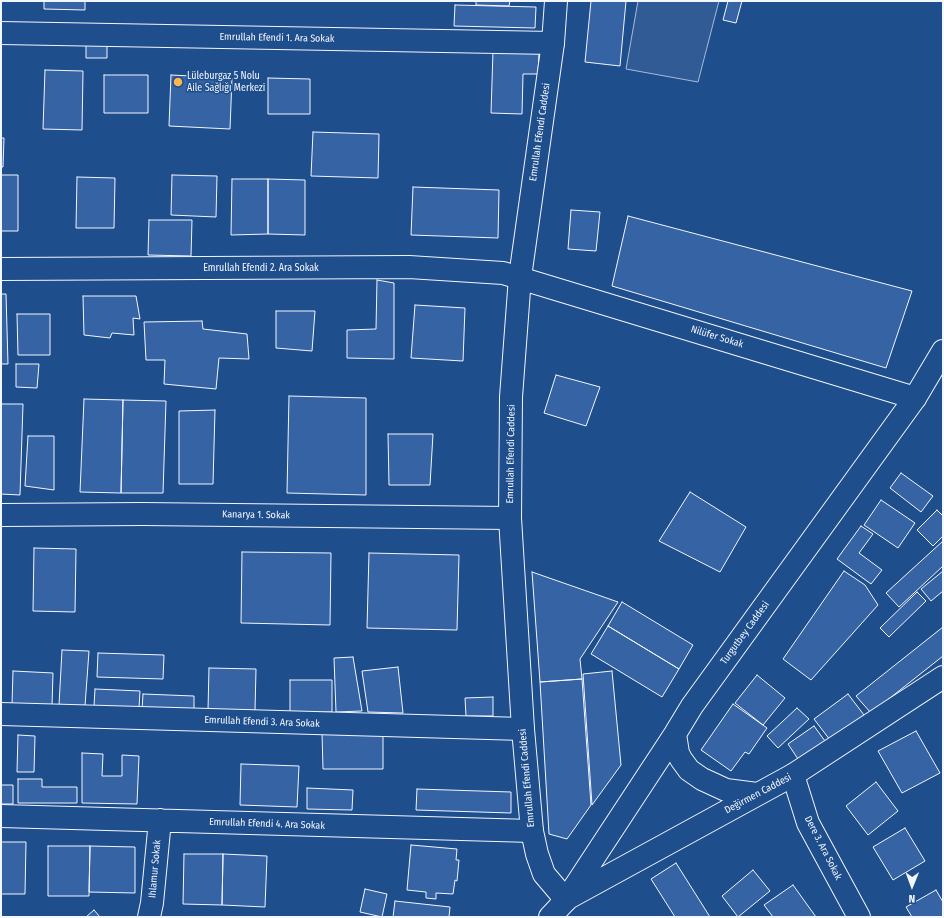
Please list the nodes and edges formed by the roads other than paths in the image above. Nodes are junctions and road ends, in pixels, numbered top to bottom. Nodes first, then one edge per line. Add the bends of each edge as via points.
1 (556, 1) edge
2 (1, 34) edge
3 (553, 43) junction
4 (1, 269) edge
5 (520, 277) junction
6 (943, 351) edge
7 (915, 398) junction
8 (1, 515) edge
9 (510, 518) junction
10 (943, 677) edge
11 (1, 714) edge
12 (523, 730) junction
13 (675, 734) junction
14 (793, 775) junction
15 (757, 794) junction
16 (1, 816) edge
17 (160, 820) junction
18 (532, 831) junction
19 (566, 900) junction
20 (149, 917) edge
21 (550, 917) edge
22 (859, 917) edge

1 - 3 street, Emrullah Efendi Caddesi
2 - 3 street, Emrullah Efendi 1. Ara Sokak
3 - 5 street, Emrullah Efendi Caddesi
4 - 5 street, Emrullah Efendi 2. Ara Sokak via 410,267 503,273
5 - 7 street, Nilüfer Sokak
5 - 9 street, Emrullah Efendi Caddesi via 512,397
6 - 7 street, Turgutbey Caddesi
7 - 13 street, Turgutbey Caddesi via 692,706
8 - 9 street, Kanarya 1. Sokak
9 - 12 street, Emrullah Efendi Caddesi
10 - 14 street, Değirmen Caddesi
11 - 12 street, Emrullah Efendi 3. Ara Sokak
12 - 18 street, Emrullah Efendi Caddesi
13 - 15 street via 681,759 698,776 726,790
13 - 19 street, Turgutbey Caddesi
14 - 15 street, Değirmen Caddesi
14 - 22 street, Dere 3. Ara Sokak via 808,823
15 - 19 street, Değirmen Caddesi
16 - 17 street, Emrullah Efendi 4. Ara Sokak
17 - 18 street, Emrullah Efendi 4. Ara Sokak
17 - 20 street, Ihlamur Sokak
18 - 19 street, Emrullah Efendi Caddesi via 544,874
19 - 21 street, Turgutbey Caddesi

